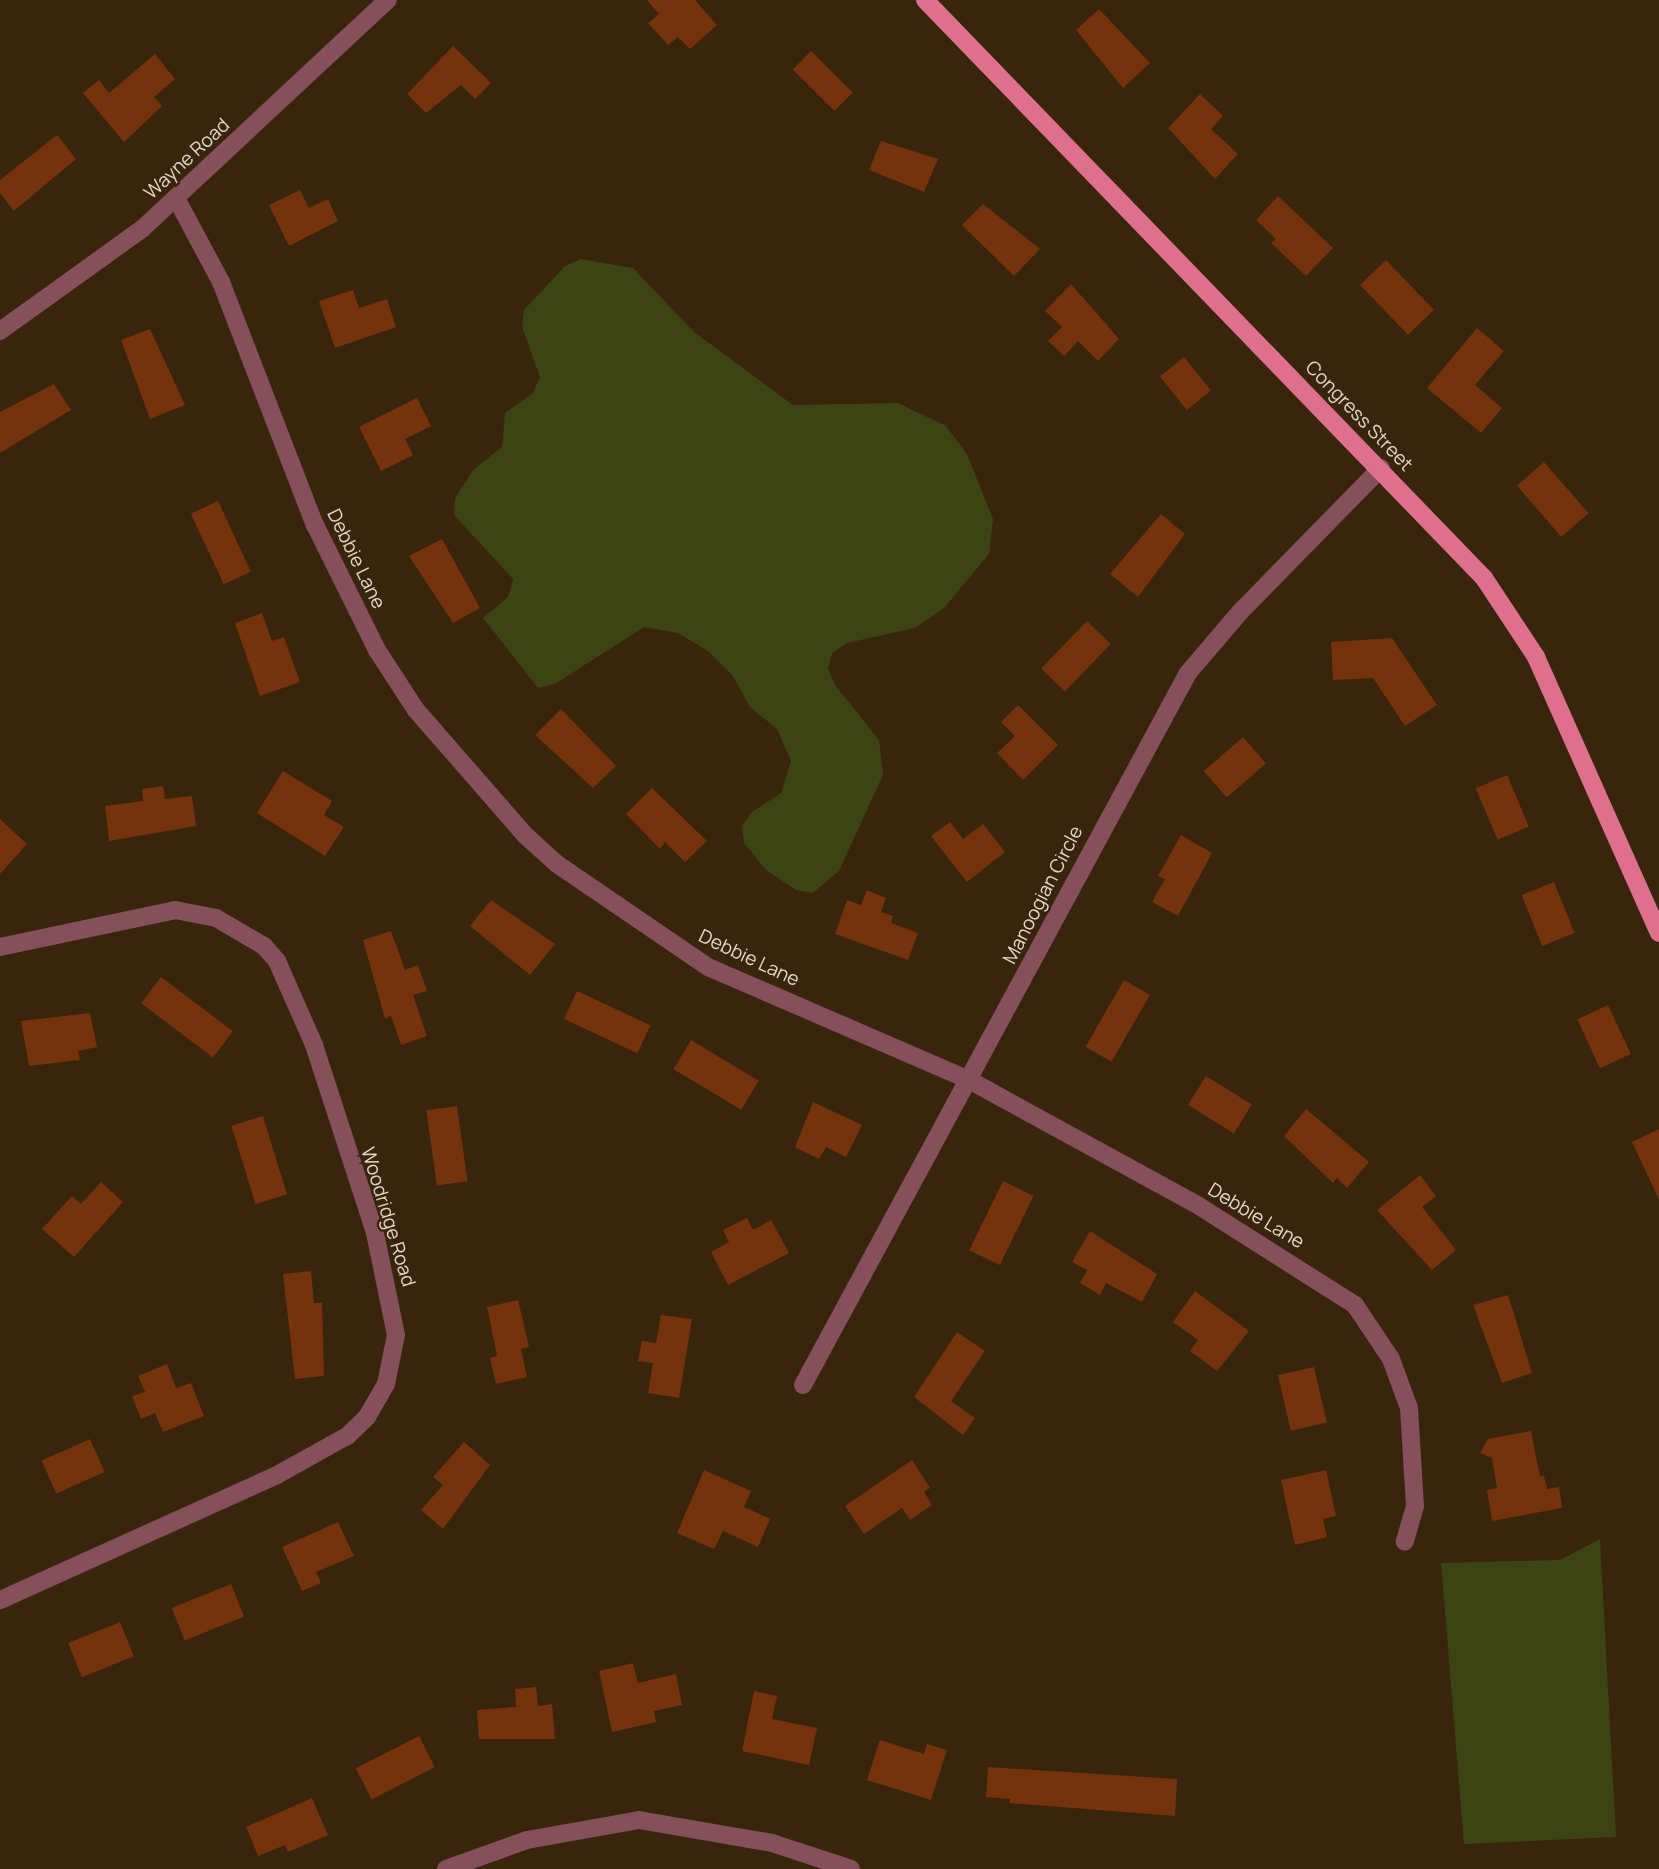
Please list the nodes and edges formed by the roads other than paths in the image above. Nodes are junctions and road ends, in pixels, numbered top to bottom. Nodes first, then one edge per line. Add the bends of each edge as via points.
1 (388, 0) edge
2 (925, 0) edge
3 (176, 198) junction
4 (0, 331) edge
5 (1381, 468) junction
6 (1659, 933) edge
7 (0, 947) edge
8 (971, 1081) junction
9 (803, 1385) dead end
10 (1405, 1542) dead end
11 (0, 1600) edge
12 (446, 1869) edge
13 (851, 1869) edge

1 - 3 street, Wayne Road
2 - 5 main road, Congress Street
3 - 4 street, Wayne Road via 80,277
3 - 8 street, Debbie Lane via 222,282 315,525 377,650 416,710 525,835 557,864 708,967
5 - 6 main road, Congress Street via 1467,557 1521,626
5 - 8 street, Manoogian Circle via 1241,611 1188,673
7 - 11 street, Woodridge Road via 175,910 216,918 264,946 277,961 314,1045 375,1233 396,1335 386,1384 367,1417 347,1436 275,1476
8 - 9 street, Manoogian Circle
8 - 10 street, Debbie Lane via 1199,1206 1360,1311 1391,1359 1409,1408 1415,1506
12 - 13 street via 527,1840 639,1821 772,1843

